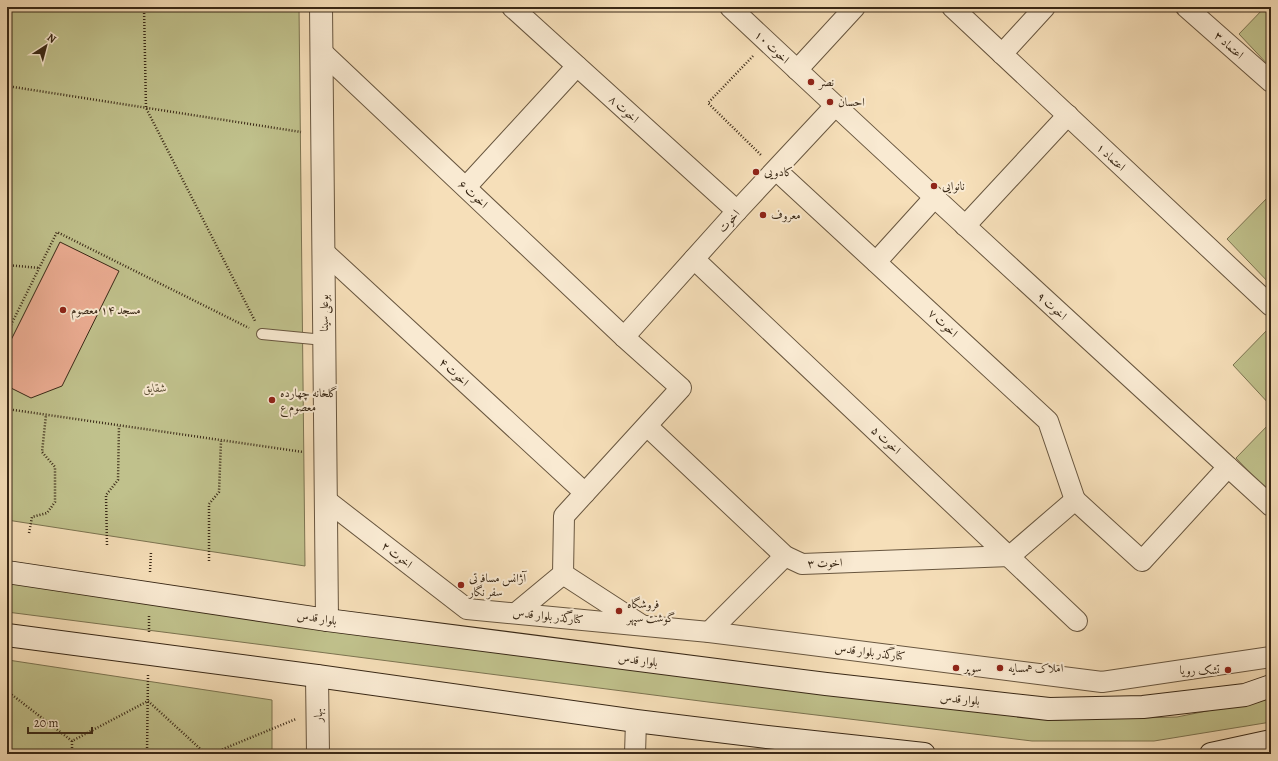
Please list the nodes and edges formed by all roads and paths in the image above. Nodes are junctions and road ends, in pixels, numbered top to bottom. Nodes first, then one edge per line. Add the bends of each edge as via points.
1 (144, 7) edge
2 (321, 7) edge
3 (512, 7) edge
4 (730, 7) edge
5 (855, 7) edge
6 (952, 7) edge
7 (1045, 7) edge
8 (1186, 7) edge
9 (767, 41) junction
10 (322, 52) junction
11 (1002, 54) junction
12 (577, 66) junction
13 (797, 70) junction
14 (1271, 82) edge
15 (7, 86) edge
16 (835, 106) junction
17 (146, 108) junction
18 (1068, 115) junction
19 (322, 135) junction
20 (776, 170) junction
21 (466, 187) junction
22 (934, 198) junction
23 (737, 212) junction
24 (965, 226) junction
25 (324, 252) junction
26 (694, 259) junction
27 (876, 262) junction
28 (7, 265) edge
29 (40, 268) junction
30 (1271, 306) edge
31 (7, 333) edge
32 (262, 334) junction
33 (624, 337) junction
34 (324, 340) junction
35 (7, 409) edge
36 (46, 415) junction
37 (119, 426) junction
38 (647, 426) junction
39 (221, 441) junction
40 (326, 456) junction
41 (1228, 467) junction
42 (585, 492) junction
43 (326, 500) junction
44 (1075, 500) junction
45 (1271, 506) edge
46 (29, 533) dead end
47 (106, 545) dead end
48 (784, 556) junction
49 (1010, 556) junction
50 (209, 561) dead end
51 (7, 572) edge
52 (563, 574) junction
53 (467, 609) joint
54 (516, 613) junction
55 (327, 620) junction
56 (1077, 620) dead end
57 (643, 626) junction
58 (709, 632) junction
59 (7, 635) edge
60 (149, 654) junction
61 (1271, 657) edge
62 (1271, 670) edge
63 (317, 676) junction
64 (1271, 686) edge
65 (7, 691) edge
66 (1245, 695) junction
67 (148, 701) junction
68 (318, 710) junction
69 (636, 721) junction
70 (72, 741) junction
71 (1271, 741) edge
72 (72, 754) edge
73 (147, 754) edge
74 (206, 754) edge
75 (211, 754) edge
76 (318, 754) edge
77 (635, 754) edge
78 (924, 754) edge
79 (1211, 754) edge

1 - 17 path
2 - 10 main road, بوعلی سینا
3 - 12 street, اخوت ۸
4 - 9 street, اخوت ۱۰
5 - 13 street
6 - 11 street, اعتماد ۱
7 - 11 street
8 - 14 street, اعتماد ۳
9 - 13 street, اخوت ۱۰
9 - 20 path via 708,103
10 - 19 main road, بوعلی سینا
10 - 21 street, اخوت ۶
11 - 18 street, اعتماد ۱
12 - 21 street
12 - 23 street, اخوت ۸
13 - 16 street, اخوت ۱۰
15 - 17 path
16 - 20 street, اخوت
16 - 22 street, اخوت ۹
17 - 19 path
17 - 32 path
18 - 24 street
18 - 30 street, اعتماد ۱
19 - 25 main road, بوعلی سینا
20 - 23 street, اخوت
20 - 27 street, اخوت ۷
21 - 33 street, اخوت ۶
22 - 24 street, اخوت ۹
22 - 27 street
23 - 26 street, اخوت
24 - 41 street, اخوت ۹
25 - 34 main road, بوعلی سینا
25 - 42 street, اخوت ۴
26 - 33 street, اخوت
26 - 49 street, اخوت ۵
27 - 44 street, اخوت ۷ via 1048,421
28 - 29 path
29 - 31 path
29 - 32 path via 58,232
32 - 34 lane
33 - 38 street, اخوت ۶ via 681,388
34 - 40 main road, بوعلی سینا
35 - 36 path
36 - 37 path
36 - 46 path via 42,452 55,467 55,502 47,513 32,517
37 - 39 path
37 - 47 path via 118,480 106,495
38 - 42 street
38 - 48 street, اخوت ۳
39 - 40 path
39 - 50 path via 219,492 209,504
40 - 43 main road, بوعلی سینا
41 - 44 street via 1142,561
41 - 45 street, اخوت ۹
42 - 52 street via 564,516
43 - 53 street, اخوت ۲
43 - 55 main road, بوعلی سینا
44 - 49 street
48 - 49 street, اخوت ۳ via 802,564
48 - 58 street
49 - 56 street, اخوت ۵
51 - 55 main road, بلوار قدس
52 - 54 street
52 - 57 street
53 - 54 street, کنارگذر بلوار قدس
54 - 57 street, کنارگذر بلوار قدس
55 - 66 main road, بلوار قدس via 834,685 1049,709 1143,708
57 - 58 street, کنارگذر بلوار قدس
58 - 61 street, کنارگذر بلوار قدس via 1102,682
59 - 60 main road
60 - 63 main road
60 - 67 path
62 - 66 main road
63 - 68 main road, بهار
63 - 69 main road
64 - 66 main road, بلوار قدس
65 - 70 path
67 - 70 path
67 - 73 path
67 - 74 path
68 - 75 path
68 - 76 main road, بهار
69 - 77 street
69 - 78 main road
70 - 72 path
71 - 79 main road

